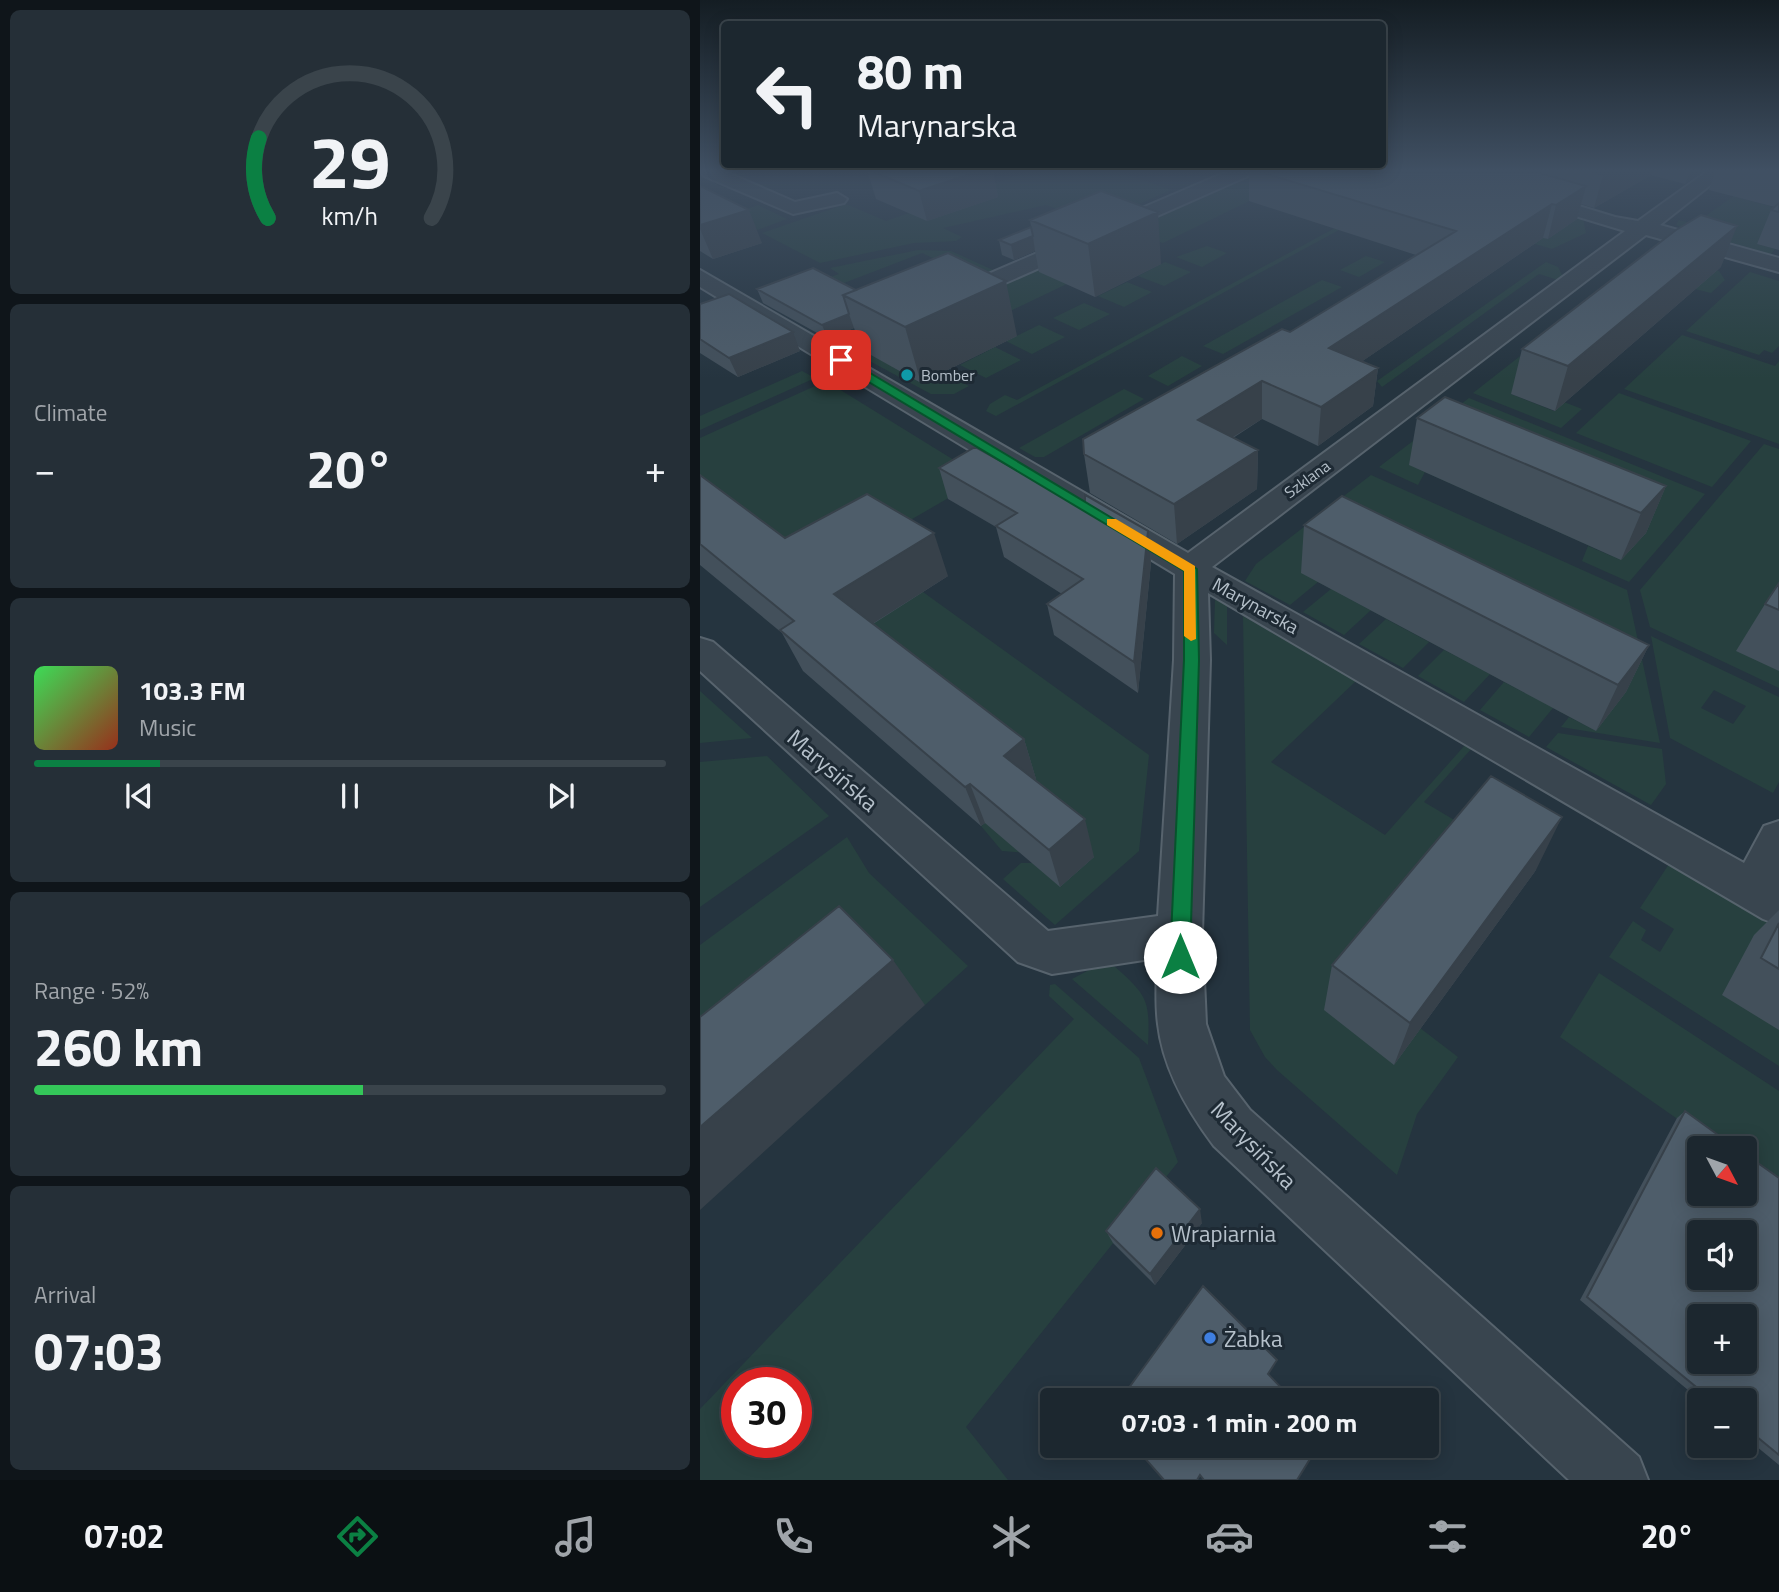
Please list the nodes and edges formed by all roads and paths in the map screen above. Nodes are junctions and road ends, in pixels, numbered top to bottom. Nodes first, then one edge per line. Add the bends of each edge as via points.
1 (1083, 241) edge
2 (1626, 241) edge
3 (1697, 241) edge
4 (1779, 265) edge
5 (700, 277) edge
6 (934, 306) edge
7 (1191, 569) junction
8 (700, 651) edge
9 (1779, 839) edge
10 (1765, 897) edge
11 (1180, 934) junction
12 (1616, 1480) edge

1 - 6 street
2 - 7 street, Szklana
3 - 4 street
5 - 7 street, Marynarska via 840,347
7 - 10 street, Marynarska
7 - 11 street via 1192,660
8 - 11 street, Marysińska via 1034,947 1052,953
9 - 10 street
11 - 12 street, Marysińska via 1182,1024 1206,1094 1231,1128

